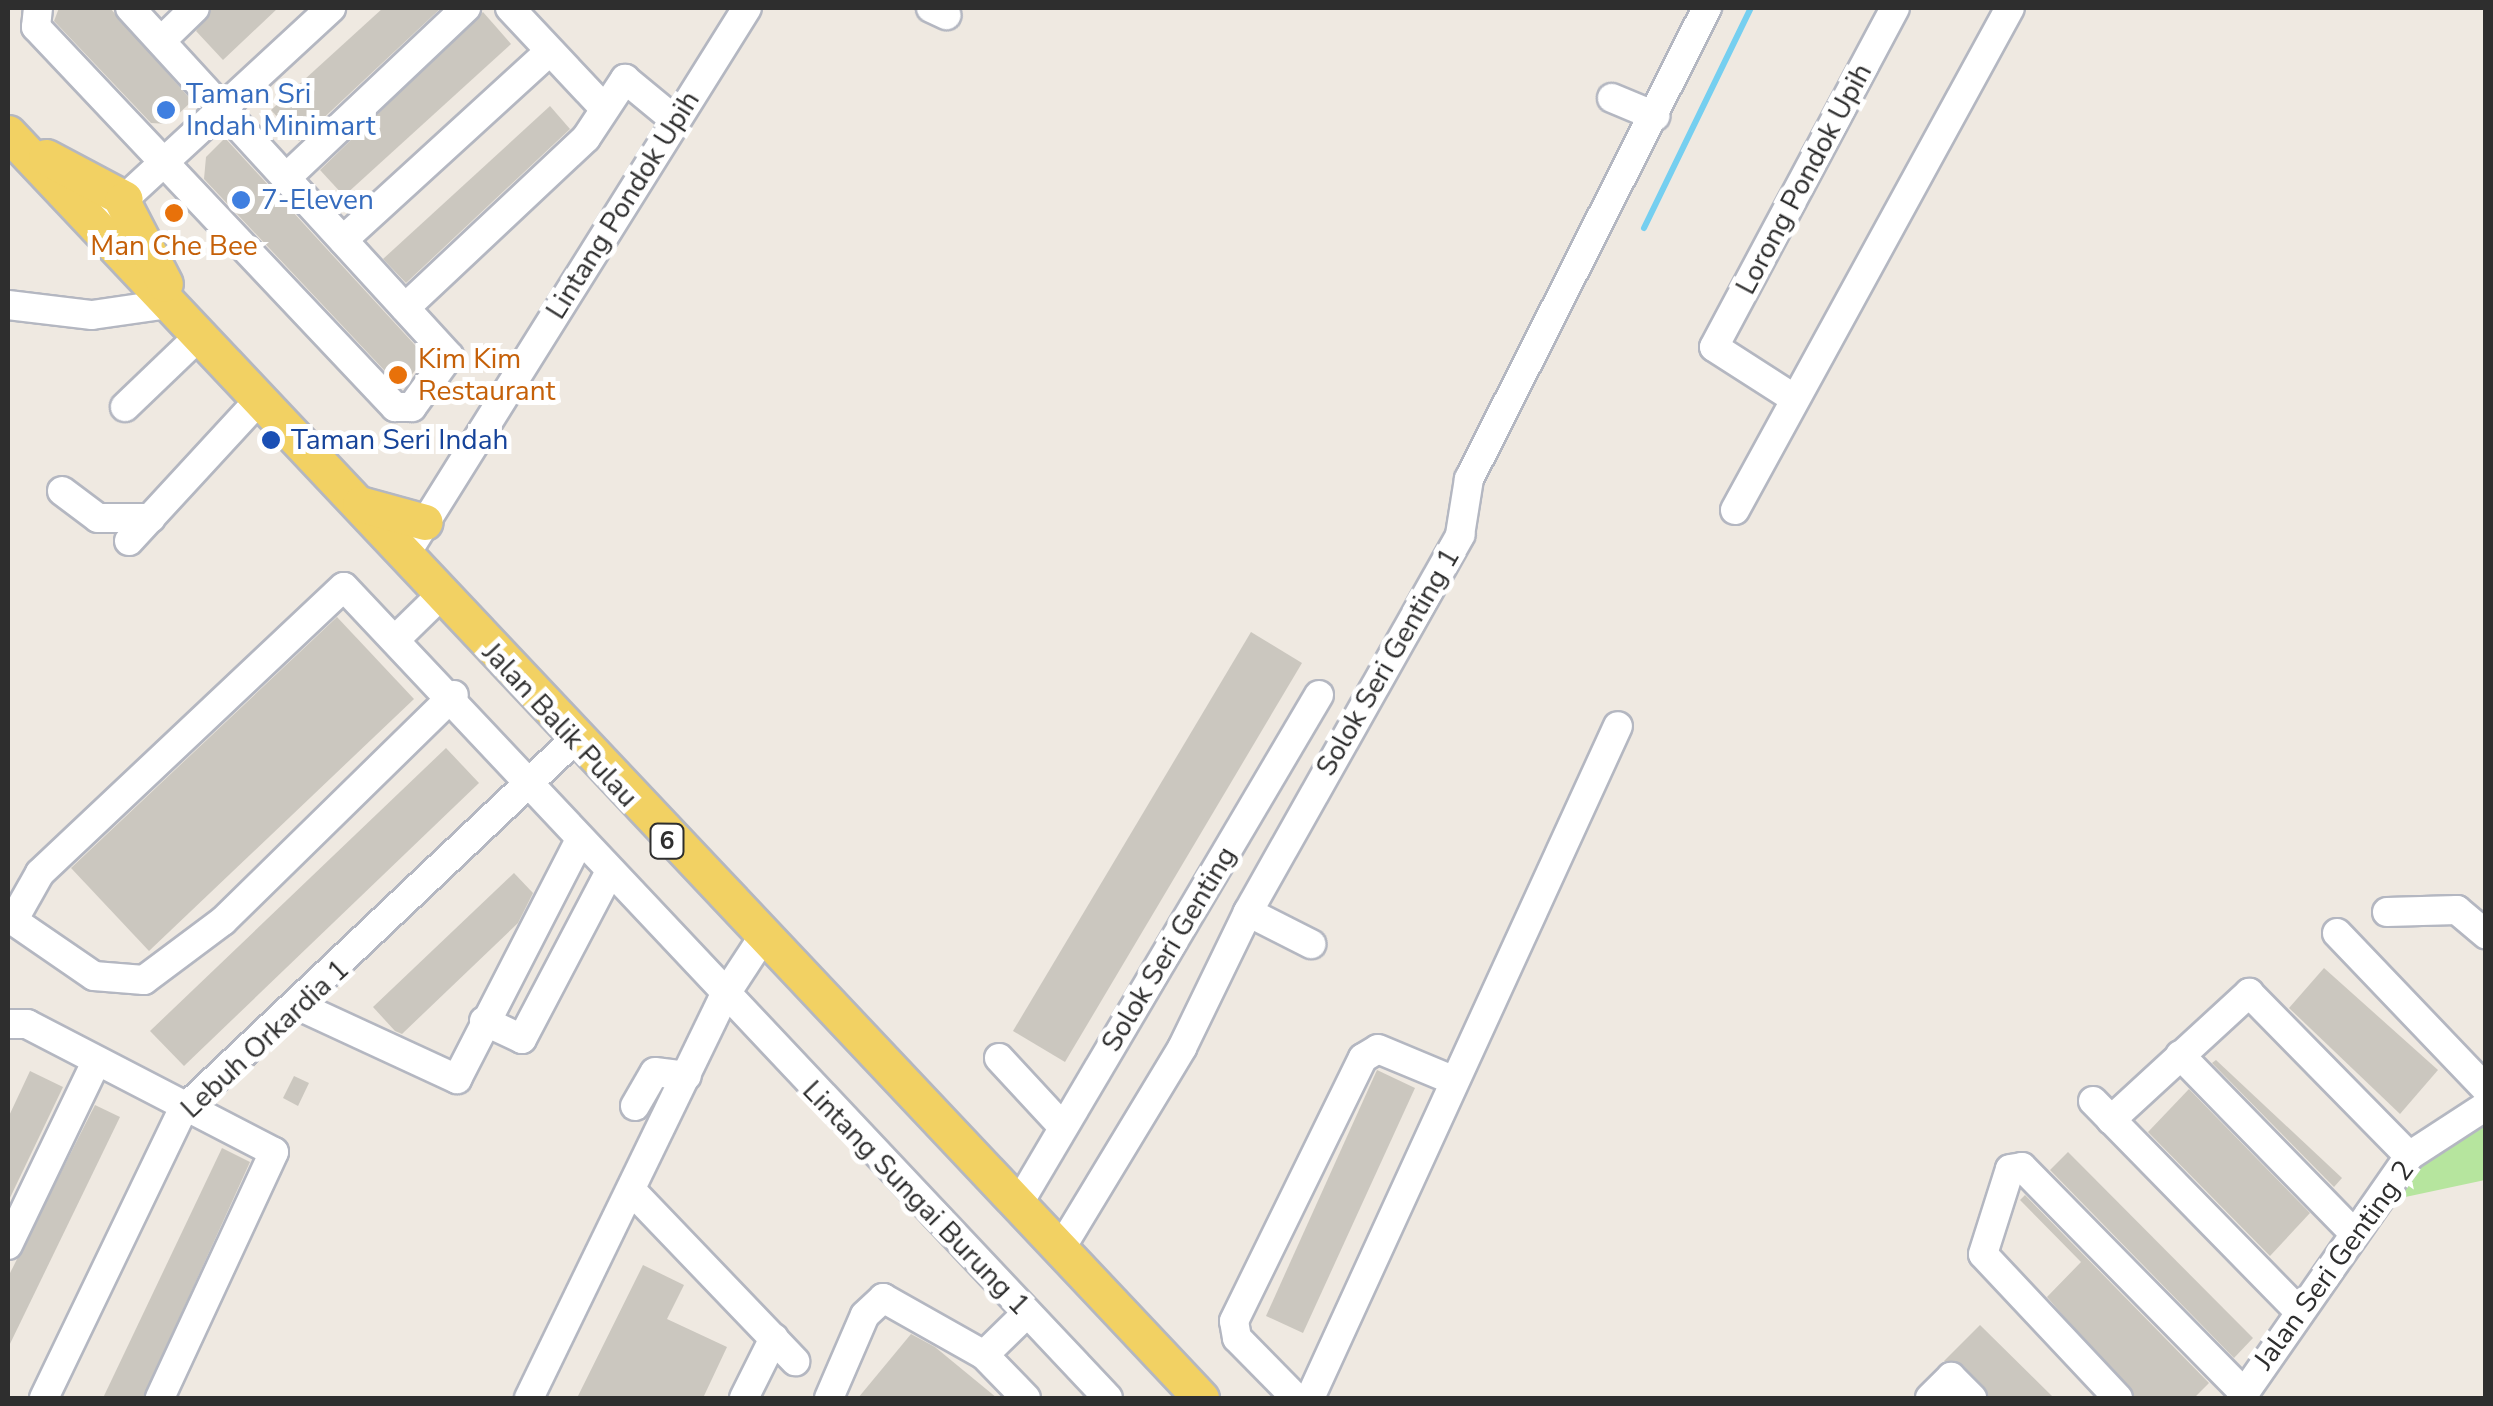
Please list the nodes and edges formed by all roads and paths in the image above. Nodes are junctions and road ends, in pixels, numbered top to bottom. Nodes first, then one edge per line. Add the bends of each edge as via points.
1 (38, 8) edge
2 (130, 8) edge
3 (195, 8) edge
4 (330, 8) edge
5 (466, 8) edge
6 (510, 8) edge
7 (747, 8) edge
8 (1707, 8) edge
9 (1895, 8) edge
10 (2010, 8) edge
11 (160, 41) junction
12 (550, 51) junction
13 (1612, 98) dead end
14 (222, 108) junction
15 (604, 108) junction
16 (1655, 116) junction
17 (676, 120) junction
18 (8, 132) edge
19 (166, 161) junction
20 (286, 178) junction
21 (123, 200) junction
22 (95, 228) junction
23 (343, 240) junction
24 (8, 306) edge
25 (405, 308) junction
26 (183, 322) junction
27 (258, 400) junction
28 (1795, 400) junction
29 (125, 406) dead end
30 (62, 491) dead end
31 (359, 504) junction
32 (1735, 510) dead end
33 (151, 518) junction
34 (425, 522) junction
35 (130, 541) dead end
36 (405, 555) junction
37 (441, 594) junction
38 (398, 637) junction
39 (1319, 694) dead end
40 (454, 695) junction
41 (1618, 726) dead end
42 (573, 742) junction
43 (530, 784) junction
44 (578, 844) junction
45 (608, 875) junction
46 (1248, 912) junction
47 (2387, 912) dead end
48 (11, 918) edge
49 (2337, 932) dead end
50 (2486, 934) edge
51 (761, 940) junction
52 (1311, 944) dead end
53 (723, 998) junction
54 (301, 1007) junction
55 (484, 1021) junction
56 (10, 1023) edge
57 (2180, 1055) junction
58 (1000, 1058) dead end
59 (96, 1064) junction
60 (687, 1076) junction
61 (1455, 1081) junction
62 (2486, 1088) edge
63 (635, 1106) dead end
64 (2486, 1106) edge
65 (182, 1111) junction
66 (1063, 1127) junction
67 (2410, 1156) junction
68 (632, 1190) junction
69 (1018, 1203) junction
70 (2353, 1232) junction
71 (8, 1244) edge
72 (1061, 1248) junction
73 (2296, 1308) junction
74 (1027, 1313) junction
75 (774, 1338) junction
76 (984, 1355) junction
77 (795, 1361) dead end
78 (2242, 1396) edge
79 (44, 1398) edge
80 (160, 1398) edge
81 (529, 1398) edge
82 (744, 1398) edge
83 (829, 1398) edge
84 (1026, 1398) edge
85 (1108, 1398) edge
86 (1201, 1398) edge
87 (1296, 1398) edge
88 (1310, 1398) edge
89 (1930, 1398) edge
90 (1972, 1398) edge
91 (2118, 1398) edge

1 - 19 street via 36,27
2 - 11 street
3 - 11 street
4 - 14 street
5 - 20 street
6 - 12 street
7 - 17 street, Lintang Pondok Upih
8 - 16 street, Solok Seri Genting 1
9 - 28 street, Lorong Pondok Upih via 1714,351
10 - 28 street
11 - 14 street
12 - 15 street
12 - 23 street
13 - 16 street
14 - 19 street
14 - 20 street
15 - 17 street via 625,79
15 - 25 street via 586,138
16 - 46 street, Solok Seri Genting 1 via 1470,479 1460,535
17 - 34 street, Lintang Pondok Upih
18 - 21 main road
18 - 22 main road, Jalan Balik Pulau / 6
19 - 21 street
19 - 25 street via 395,406 412,406 450,356
20 - 23 street
21 - 22 street
21 - 26 main road
22 - 26 main road, Jalan Balik Pulau / 6
23 - 25 street
24 - 26 street
26 - 27 main road, Jalan Balik Pulau / 6
26 - 29 street
27 - 31 main road, Jalan Balik Pulau / 6
27 - 33 street
28 - 32 street
30 - 33 street via 98,518
31 - 34 main road
31 - 36 main road, Jalan Balik Pulau / 6
33 - 35 street
34 - 36 street, Lintang Pondok Upih
36 - 37 main road, Jalan Balik Pulau / 6
37 - 38 street
37 - 42 main road, Jalan Balik Pulau / 6
38 - 40 street, Lintang Sungai Burung 1
38 - 48 street, Lintang Sungai Burung 1 via 338,589 40,873
39 - 66 street, Solok Seri Genting
40 - 43 street, Lintang Sungai Burung 1
40 - 48 street via 222,921 144,980 94,976
41 - 61 street
42 - 43 street, Lebuh Orkardia 1
42 - 51 main road, Jalan Balik Pulau / 6
43 - 44 street, Lintang Sungai Burung 1
43 - 54 street, Lebuh Orkardia 1
44 - 45 street, Lintang Sungai Burung 1
44 - 55 street
45 - 53 street, Lintang Sungai Burung 1
45 - 55 street via 522,1039
46 - 52 street
46 - 72 street, Solok Seri Genting 1 via 1182,1048
47 - 50 street via 2457,910
49 - 62 street
51 - 53 street
51 - 69 main road, Jalan Balik Pulau / 6
53 - 60 street
53 - 74 street, Lintang Sungai Burung 1
54 - 55 street via 457,1080
54 - 65 street, Lebuh Orkardia 1
56 - 59 street
57 - 67 street via 2238,996 2254,994
57 - 70 street
57 - 73 street via 2102,1110
58 - 66 street
59 - 65 street
59 - 71 street
60 - 63 street via 656,1072
60 - 68 street
61 - 87 street via 1378,1049 1346,1092 1234,1322 1237,1338
61 - 88 street
64 - 67 street, Jalan Seri Genting 2
65 - 79 street, Lebuh Orkardia 1
65 - 80 street via 274,1152 273,1167
66 - 69 street, Solok Seri Genting
67 - 70 street, Jalan Seri Genting 2
68 - 75 street
68 - 81 street
69 - 72 main road, Jalan Balik Pulau / 6
70 - 73 street, Jalan Seri Genting 2
72 - 86 main road, Jalan Balik Pulau / 6
73 - 78 street, Jalan Seri Genting 2
74 - 76 street
74 - 85 street, Lintang Sungai Burung 1
75 - 77 street
75 - 82 street
76 - 83 street via 883,1298 865,1315
76 - 84 street
78 - 91 street via 2022,1168 2007,1172 1983,1254
89 - 90 street via 1952,1377

